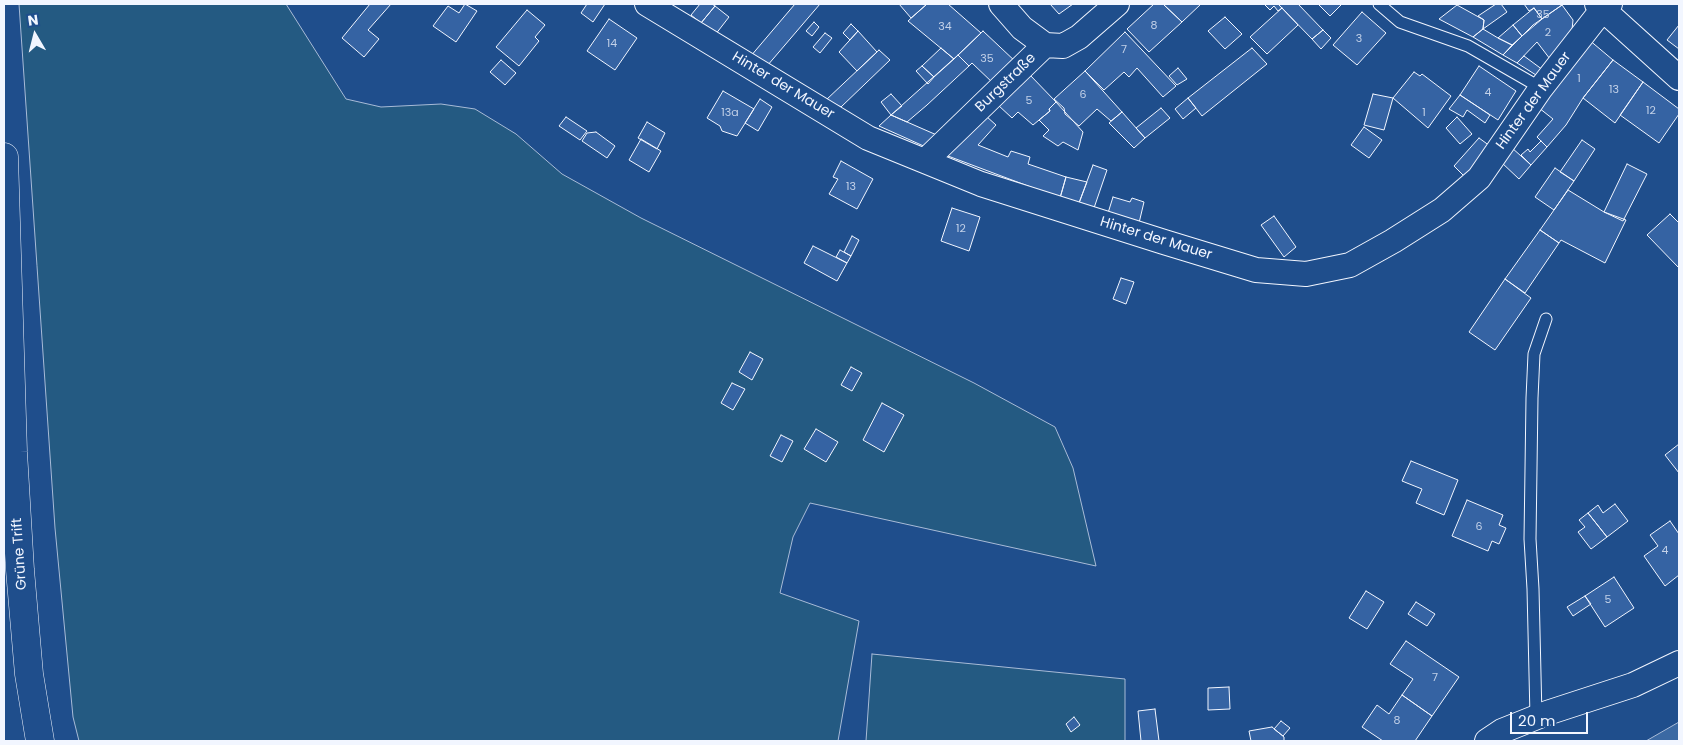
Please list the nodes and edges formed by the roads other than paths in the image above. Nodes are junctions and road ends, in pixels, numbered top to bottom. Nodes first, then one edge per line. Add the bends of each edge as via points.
1 (647, 4) edge
2 (1000, 4) edge
3 (1117, 4) edge
4 (1379, 4) edge
5 (1603, 6) edge
6 (1045, 45) junction
7 (1679, 78) edge
8 (1541, 88) junction
9 (4, 157) edge
10 (925, 160) junction
11 (1546, 319) dead end
12 (1679, 663) edge
13 (1536, 717) junction
14 (40, 741) edge
15 (1487, 741) edge

1 - 10 street, Hinter der Mauer via 868,138
2 - 6 street via 1022,28
3 - 6 street, Burgstraße via 1079,37 1063,46
4 - 8 lane via 1400,22 1468,46
5 - 7 street
5 - 8 street, Hinter der Mauer
6 - 10 street, Burgstraße
8 - 10 street, Hinter der Mauer via 1479,178 1442,210 1350,265 1306,274 1256,270 981,184
9 - 14 main road, Grüne Trift via 19,550 29,674
11 - 13 lane via 1534,354 1532,398 1530,539
12 - 13 street via 1633,685
13 - 15 street

